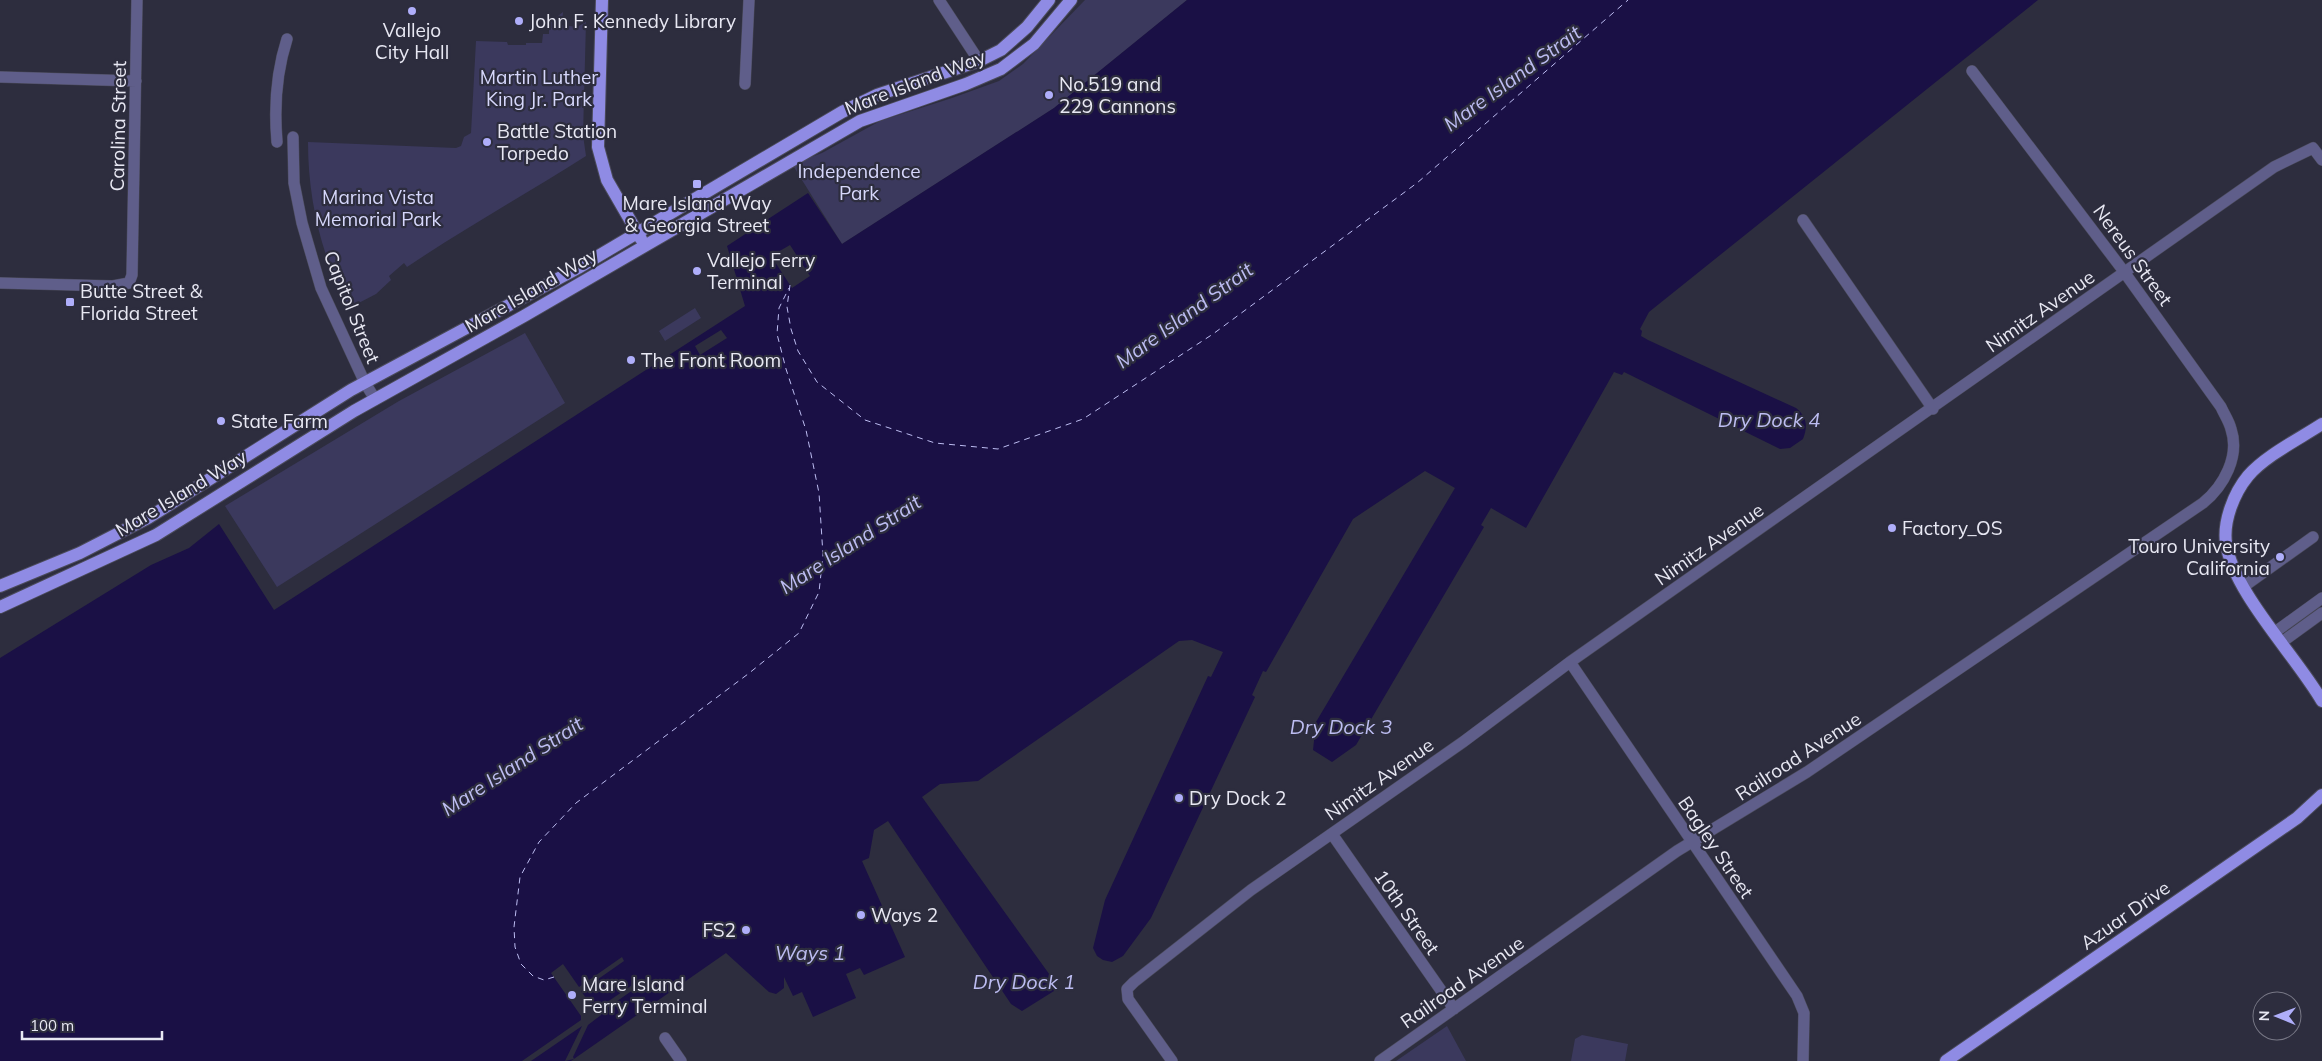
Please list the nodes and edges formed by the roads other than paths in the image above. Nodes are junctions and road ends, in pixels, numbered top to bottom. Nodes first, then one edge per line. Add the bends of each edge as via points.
1 (137, 0) edge
2 (602, 0) edge
3 (749, 0) edge
4 (939, 0) edge
5 (1049, 0) edge
6 (1071, 0) edge
7 (287, 39) dead end
8 (979, 61) junction
9 (1972, 71) dead end
10 (987, 76) junction
11 (0, 77) edge
12 (136, 81) junction
13 (746, 84) dead end
14 (293, 137) dead end
15 (277, 142) dead end
16 (2322, 160) edge
17 (1803, 220) dead end
18 (636, 233) junction
19 (646, 246) junction
20 (2125, 273) junction
21 (0, 283) edge
22 (365, 383) junction
23 (375, 399) junction
24 (1933, 409) junction
25 (2322, 424) edge
26 (2227, 472) joint
27 (2313, 536) dead end
28 (0, 586) edge
29 (2243, 586) junction
30 (2322, 598) edge
31 (0, 607) edge
32 (2322, 613) edge
33 (2278, 637) junction
34 (1570, 662) junction
35 (2322, 701) edge
36 (2322, 795) edge
37 (1332, 834) junction
38 (1690, 842) junction
39 (1454, 1009) junction
40 (665, 1038) dead end
41 (681, 1061) edge
42 (1172, 1061) edge
43 (1380, 1061) edge
44 (1803, 1061) edge
45 (1946, 1061) edge

1 - 12 street, Carolina Street
2 - 18 main road via 598,146 607,180
3 - 13 street
4 - 8 street
5 - 8 main road, Mare Island Way via 1027,27 1001,50
6 - 10 main road, Mare Island Way via 1034,44
7 - 15 street via 277,82
8 - 10 main road
8 - 18 main road, Mare Island Way via 908,83 842,112
9 - 20 street, Nereus Street
10 - 19 main road, Mare Island Way via 860,121
11 - 12 street
12 - 21 street, Carolina Street via 132,275 128,283 113,286
14 - 22 street, Capitol Street via 294,183 321,288
16 - 20 street, Nimitz Avenue via 2313,148 2274,167
17 - 24 street
18 - 19 main road
18 - 22 main road, Mare Island Way
19 - 23 main road, Mare Island Way
20 - 24 street, Nimitz Avenue
20 - 26 street, Nereus Street via 2221,407 2231,427 2234,449
22 - 23 street, Capitol Street
22 - 28 main road, Mare Island Way via 148,518 80,553
23 - 31 main road, Mare Island Way via 156,534
24 - 34 street, Nimitz Avenue
25 - 29 main road via 2248,476 2229,511 2225,533 2228,551
26 - 38 street, Railroad Avenue via 2213,495 2203,503 1807,772
27 - 29 street
29 - 33 main road
30 - 33 street
32 - 33 street
33 - 35 main road
34 - 37 street, Nimitz Avenue
34 - 38 street, Bagley Street
36 - 45 main road, Azuar Drive via 2297,818
37 - 39 street, 10th Street
37 - 42 street, Nimitz Avenue via 1251,890 1127,989 1128,1000
38 - 39 street, Railroad Avenue
38 - 44 street, Bagley Street via 1796,996 1804,1013
39 - 43 street, Railroad Avenue
40 - 41 street

